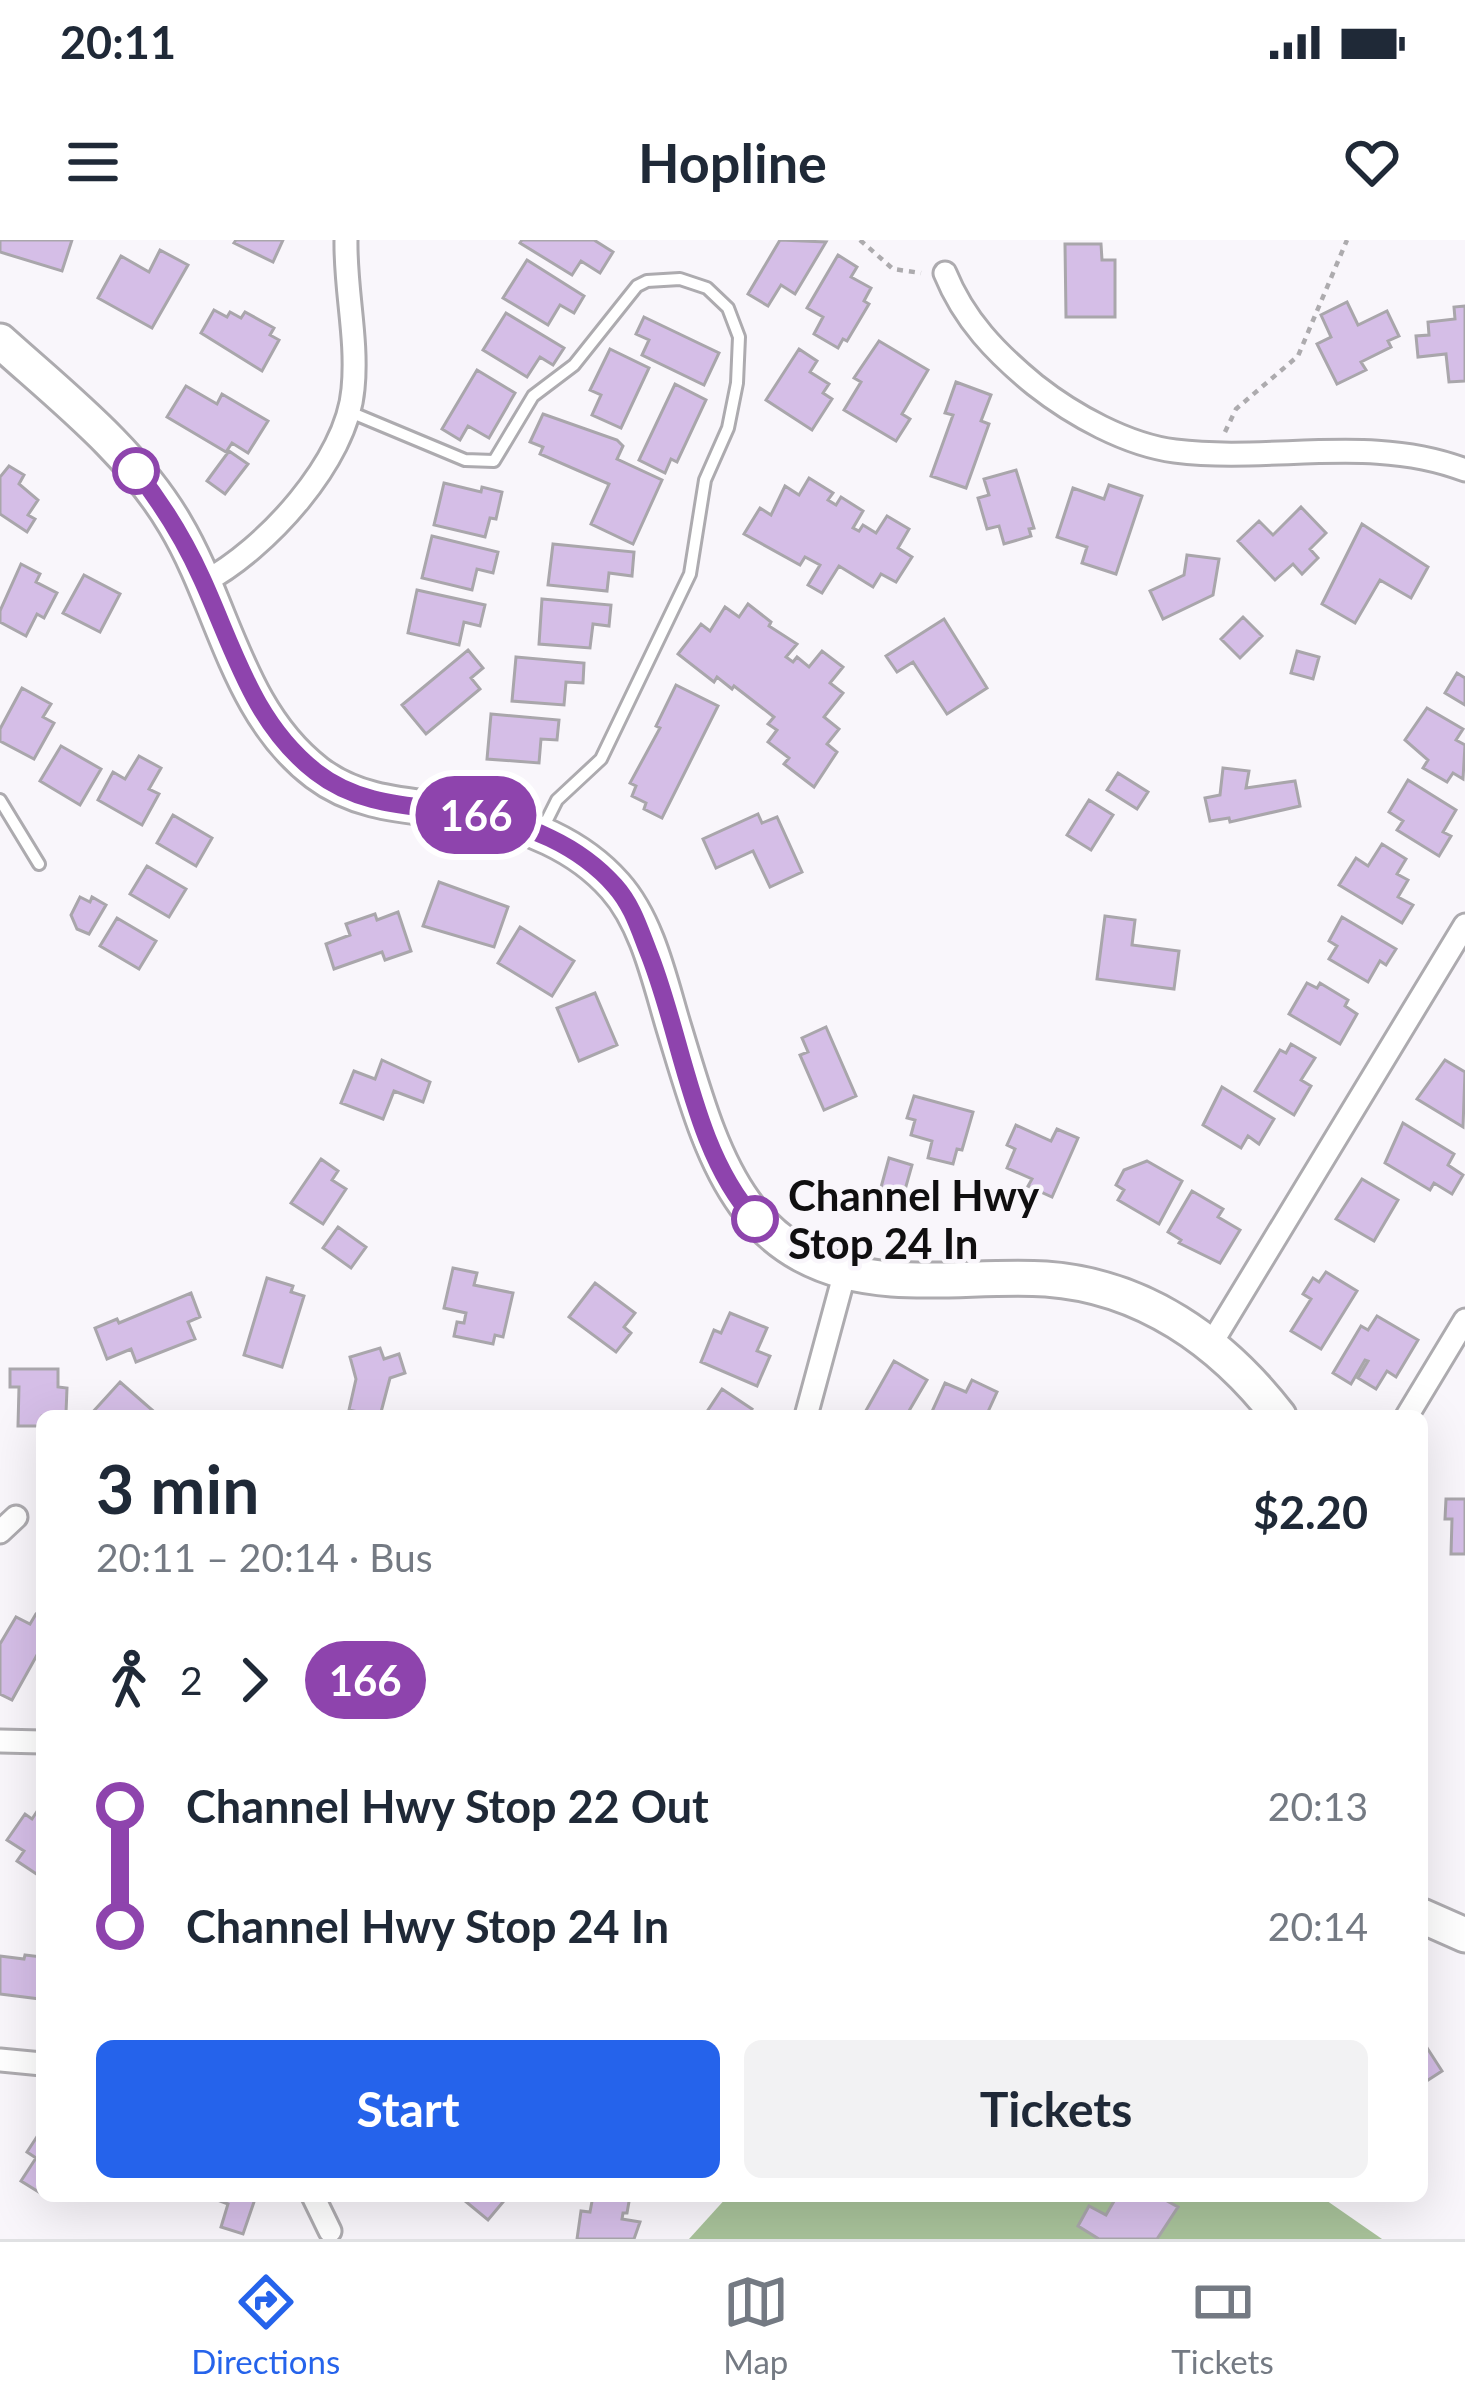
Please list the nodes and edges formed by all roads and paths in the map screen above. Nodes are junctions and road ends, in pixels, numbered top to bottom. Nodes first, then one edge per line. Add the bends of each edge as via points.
1 (346, 240) edge
2 (860, 240) edge
3 (1347, 240) edge
4 (945, 272) joint
5 (0, 340) edge
6 (350, 412) junction
7 (1216, 454) junction
8 (1465, 470) edge
9 (204, 582) junction
10 (0, 800) edge
11 (540, 833) junction
12 (38, 864) dead end
13 (1465, 926) edge
14 (844, 1272) junction
15 (1465, 1320) edge
16 (1211, 1344) junction
17 (808, 1410) edge
18 (1275, 1410) edge
19 (1411, 1410) edge
20 (0, 1741) edge
21 (36, 1742) edge
22 (1428, 1919) edge
23 (1465, 1934) edge
24 (0, 2060) edge
25 (36, 2063) edge
26 (317, 2202) edge
27 (330, 2231) dead end

1 - 6 street
2 - 4 path via 892,269
3 - 7 path via 1298,356 1236,409
4 - 7 street via 969,320 1043,391 1120,435
5 - 9 main road via 134,469
6 - 9 street via 315,479 250,550
6 - 11 lane via 486,464 532,396 574,365 647,281 707,288 735,321 734,405 705,480 690,574 602,759 557,800
7 - 8 street via 1361,451
9 - 11 main road via 261,711 317,773 370,800
10 - 12 lane
11 - 14 main road via 586,858 632,911 705,1130 746,1210 798,1254
13 - 16 street
14 - 16 main road via 896,1280 1070,1280 1144,1304
14 - 17 street
15 - 19 street
16 - 18 main road
20 - 21 street
22 - 23 main road
24 - 25 street
26 - 27 street

